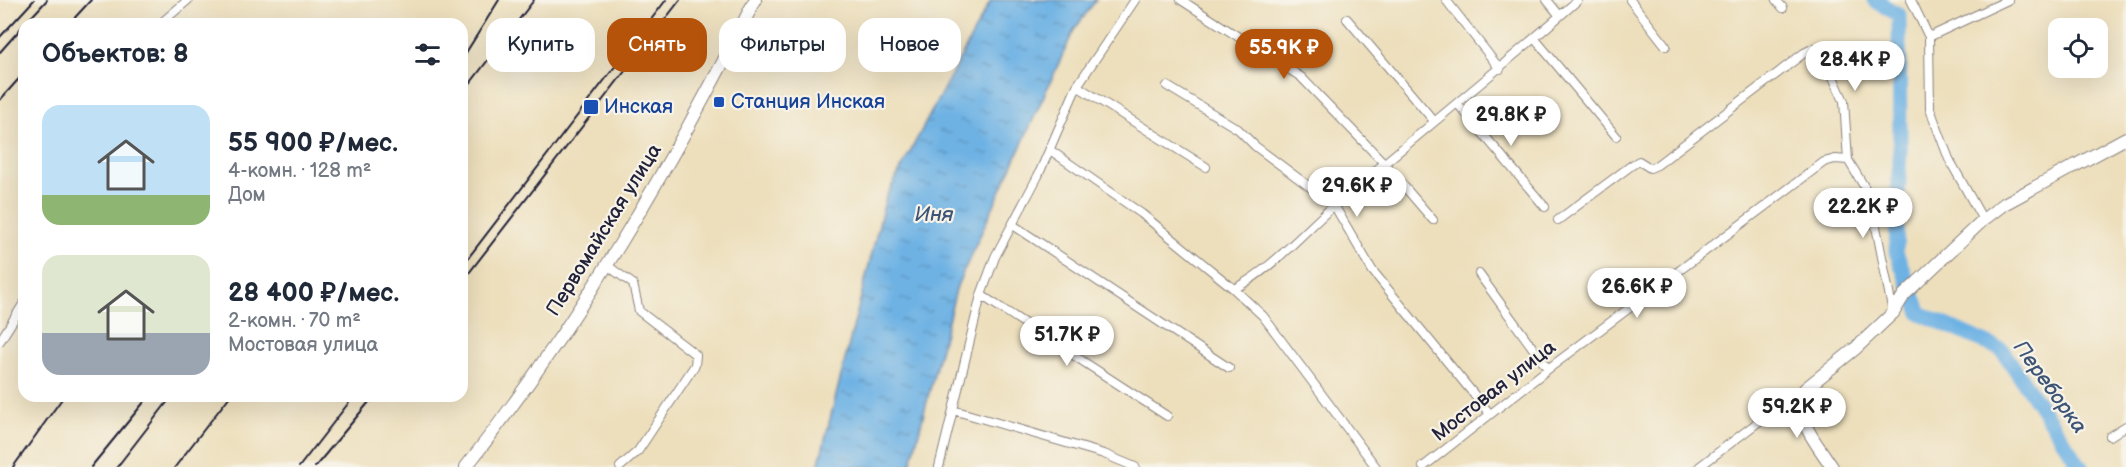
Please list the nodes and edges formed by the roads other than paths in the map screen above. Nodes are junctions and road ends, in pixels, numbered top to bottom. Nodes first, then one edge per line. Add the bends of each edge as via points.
1 (188, 0) edge
2 (755, 0) edge
3 (1135, 0) edge
4 (1181, 0) edge
5 (1446, 0) edge
6 (1547, 0) edge
7 (1578, 0) edge
8 (1630, 0) edge
9 (1776, 0) edge
10 (1911, 0) edge
11 (2008, 0) edge
12 (1783, 8) dead end
13 (1560, 16) junction
14 (167, 18) edge
15 (1347, 19) dead end
16 (1929, 37) junction
17 (1534, 39) junction
18 (1666, 46) dead end
19 (1500, 69) junction
20 (1077, 86) junction
21 (1167, 86) dead end
22 (1456, 104) junction
23 (1434, 121) junction
24 (1616, 136) dead end
25 (2126, 138) edge
26 (1050, 150) junction
27 (1848, 159) junction
28 (1384, 163) junction
29 (1206, 168) dead end
30 (1334, 205) junction
31 (1545, 207) dead end
32 (1433, 220) dead end
33 (1558, 220) dead end
34 (1983, 220) junction
35 (1013, 225) junction
36 (608, 266) junction
37 (1479, 274) dead end
38 (1234, 289) junction
39 (981, 295) junction
40 (18, 312) edge
41 (1893, 313) junction
42 (0, 341) edge
43 (1228, 368) dead end
44 (1548, 369) junction
45 (1799, 398) junction
46 (953, 410) junction
47 (1490, 414) junction
48 (1167, 416) dead end
49 (2126, 426) edge
50 (2110, 436) dead end
51 (466, 467) edge
52 (620, 467) edge
53 (939, 467) edge
54 (1135, 467) edge
55 (1376, 467) edge
56 (1424, 467) edge
57 (1699, 467) edge
58 (1832, 467) edge

1 - 14 street
2 - 36 main road, Первомайская улица via 692,124
3 - 20 street
4 - 28 street via 1301,77
5 - 19 street
6 - 13 street
7 - 13 street
8 - 18 street
9 - 12 street
10 - 16 street
11 - 16 street
13 - 17 street
15 - 23 street
16 - 34 street via 1930,109 1949,159
17 - 19 street
17 - 24 street
19 - 22 street
20 - 26 street
20 - 29 street
21 - 30 street via 1238,129
22 - 23 street
22 - 31 street
23 - 28 street
25 - 34 main road via 2004,204
26 - 35 street
26 - 38 street via 1142,214
27 - 33 street via 1844,101 1822,53 1814,48 1657,165 1650,168 1639,161
27 - 41 street via 1870,196
27 - 44 street, Мостовая улица via 1824,162
28 - 30 street
28 - 32 street
30 - 38 street via 1250,280
30 - 47 street via 1372,270
34 - 41 main road via 1904,295
35 - 39 street via 995,257
35 - 43 street
36 - 51 main road, Первомайская улица via 520,398
36 - 52 street via 633,284 639,311 696,355 694,365 649,434
37 - 44 street
38 - 55 street via 1263,316
39 - 46 street
39 - 48 street
40 - 42 street
41 - 45 main road
44 - 47 street, Мостовая улица
45 - 57 street via 1774,410
45 - 58 main road via 1801,414
46 - 53 street
46 - 54 street via 1104,454
47 - 56 street, Мостовая улица
49 - 50 street

